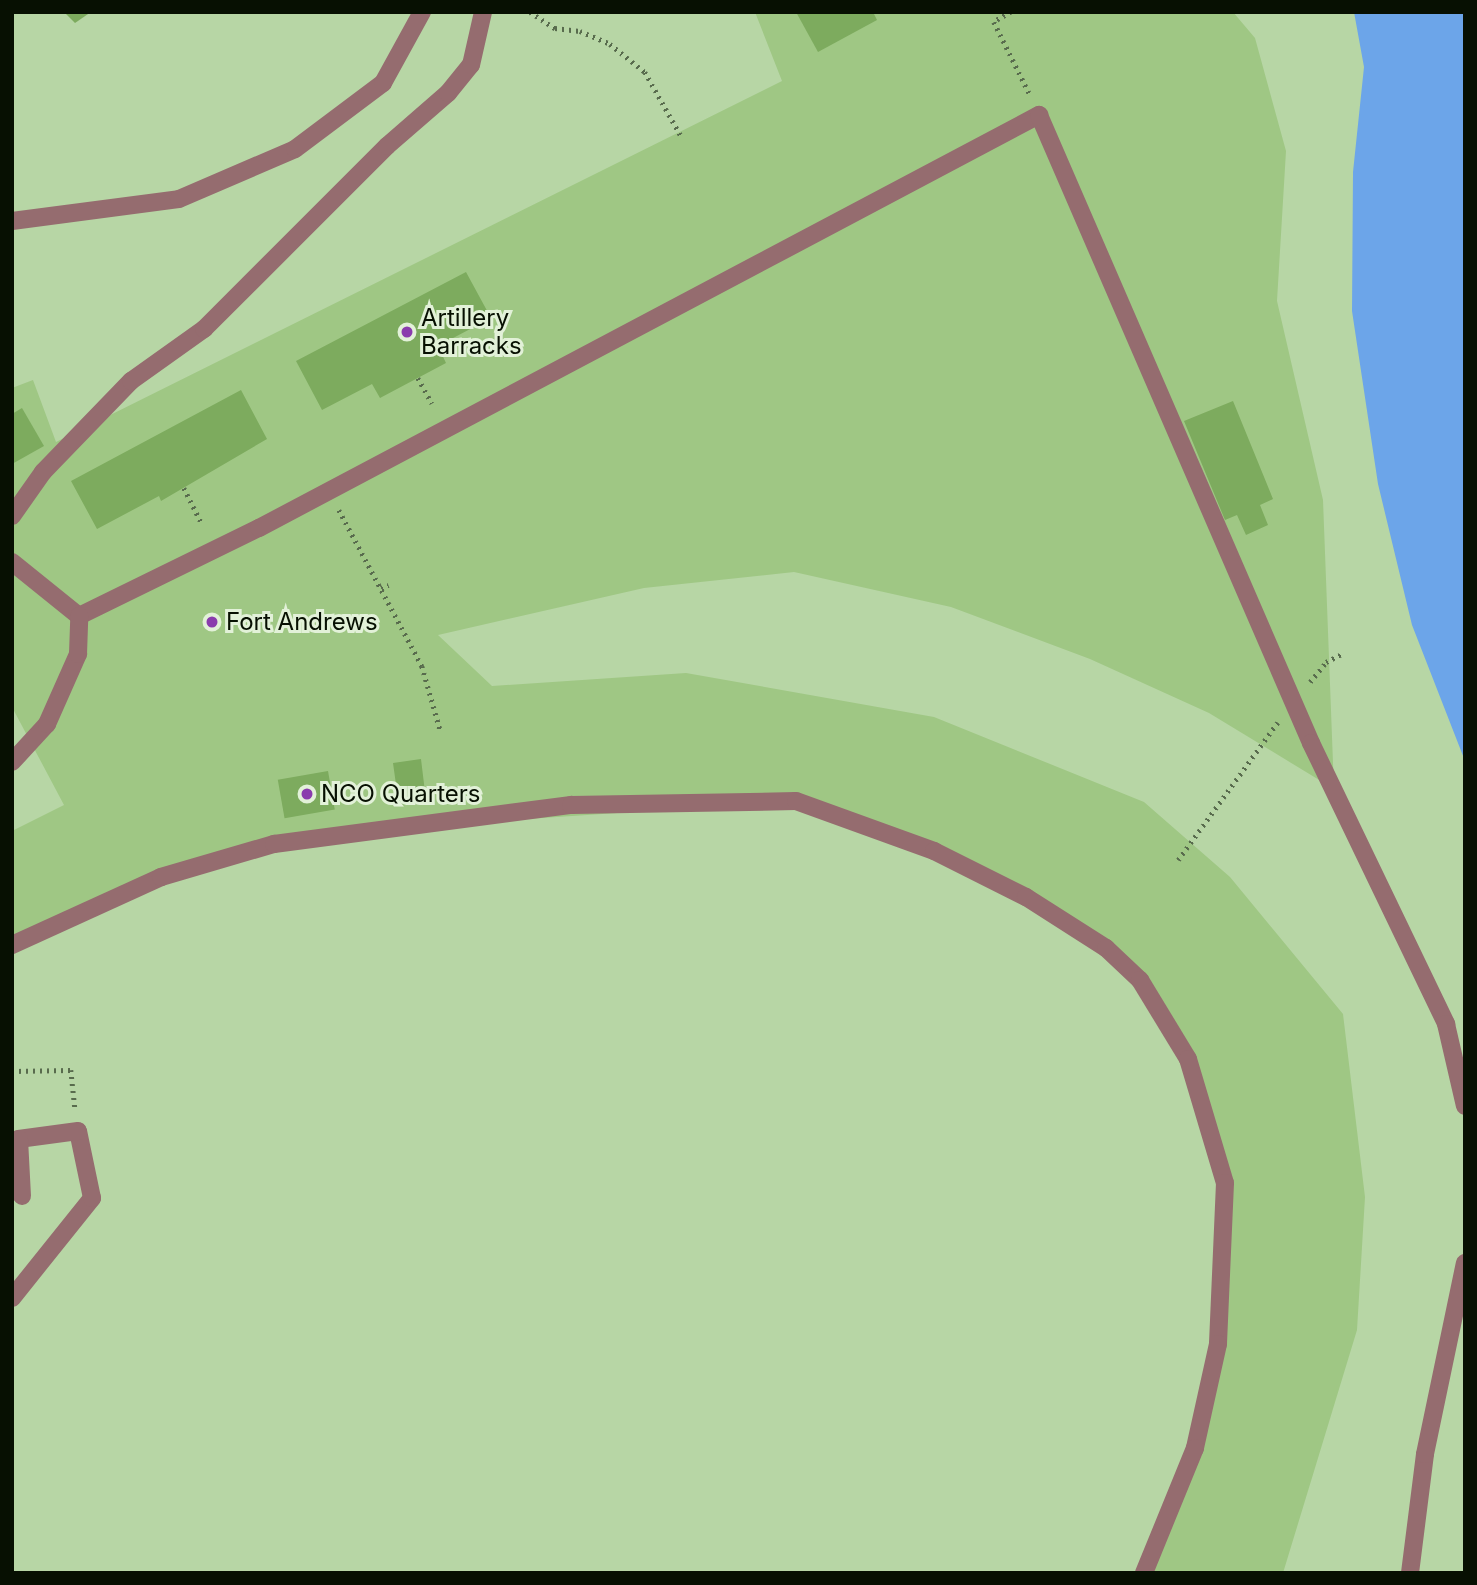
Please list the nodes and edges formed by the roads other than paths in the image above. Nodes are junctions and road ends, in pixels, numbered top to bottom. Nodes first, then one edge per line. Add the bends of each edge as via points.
1 (422, 12) edge
2 (483, 12) edge
3 (12, 221) edge
4 (12, 516) edge
5 (12, 562) edge
6 (79, 616) junction
7 (12, 762) edge
8 (12, 945) edge
9 (1465, 1106) edge
10 (22, 1196) dead end
11 (1465, 1263) edge
12 (12, 1298) edge
13 (1144, 1573) edge
14 (1410, 1573) edge

1 - 3 street via 383,83 295,149 179,199
2 - 4 street via 471,65 448,93 387,146 204,329 131,381 43,472
5 - 6 street
6 - 7 street via 78,654 47,724
6 - 9 street via 259,528 1040,115 1294,703 1446,1024
8 - 13 street via 161,877 274,844 571,805 796,801 934,852 1026,897 1106,948 1140,980 1188,1059 1225,1183 1218,1344 1195,1448
10 - 12 street via 19,1139 78,1131 92,1198
11 - 14 street via 1425,1454

